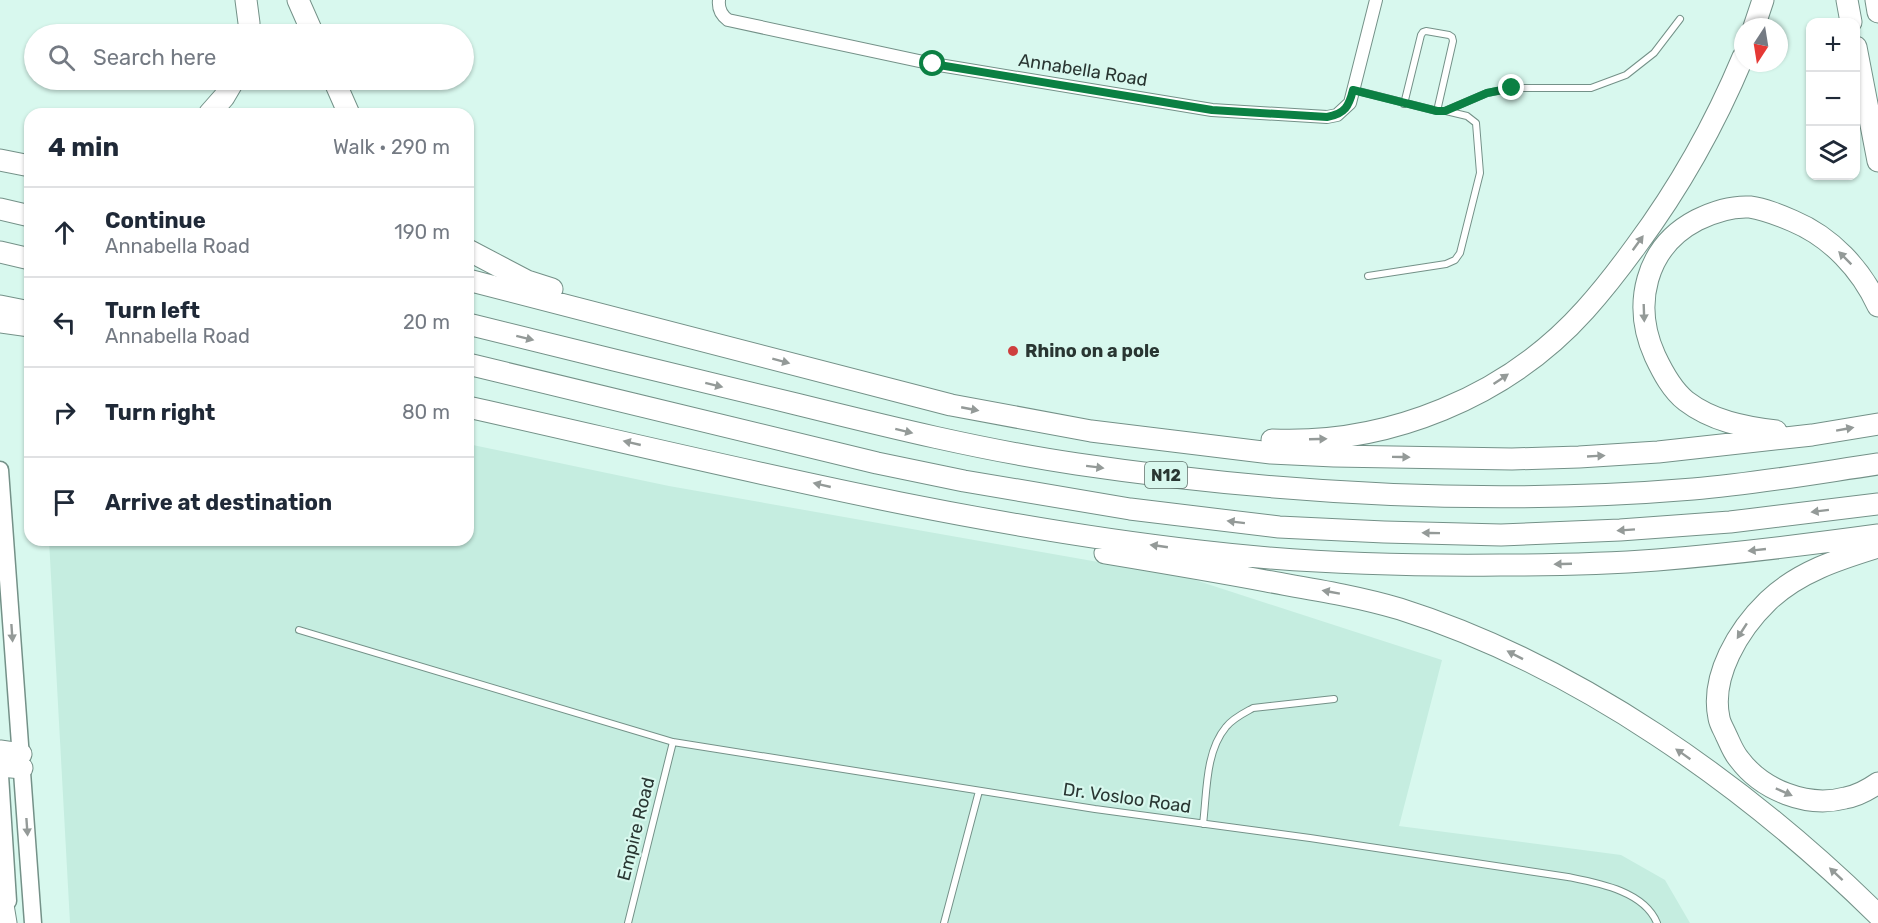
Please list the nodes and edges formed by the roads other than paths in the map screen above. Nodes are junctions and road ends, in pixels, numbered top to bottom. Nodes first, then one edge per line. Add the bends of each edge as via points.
1 (246, 0) edge
2 (298, 0) edge
3 (719, 0) edge
4 (1376, 0) edge
5 (1763, 0) edge
6 (1846, 0) edge
7 (1876, 0) edge
8 (1878, 12) edge
9 (1757, 18) edge
10 (1850, 18) edge
11 (1680, 19) dead end
12 (249, 24) edge
13 (309, 24) edge
14 (1860, 68) edge
15 (1737, 72) edge
16 (228, 90) edge
17 (338, 90) edge
18 (1353, 90) junction
19 (1404, 104) junction
20 (214, 108) edge
21 (346, 108) edge
22 (1437, 111) junction
23 (1445, 111) junction
24 (0, 148) edge
25 (24, 151) edge
26 (0, 160) edge
27 (1878, 161) edge
28 (24, 165) edge
29 (0, 209) edge
30 (24, 215) edge
31 (0, 252) edge
32 (474, 253) edge
33 (24, 258) edge
34 (1368, 276) dead end
35 (474, 282) edge
36 (0, 306) edge
37 (1878, 306) edge
38 (24, 311) edge
39 (0, 322) edge
40 (24, 325) edge
41 (474, 325) edge
42 (704, 341) junction
43 (474, 365) edge
44 (474, 408) edge
45 (1878, 424) edge
46 (1092, 431) junction
47 (1812, 435) junction
48 (1878, 464) edge
49 (0, 470) edge
50 (879, 498) junction
51 (1878, 504) edge
52 (1878, 535) edge
53 (1878, 547) edge
54 (298, 630) dead end
55 (1334, 699) dead end
56 (673, 742) junction
57 (14, 757) edge
58 (0, 766) edge
59 (0, 775) edge
60 (1878, 783) edge
61 (978, 791) junction
62 (1203, 824) junction
63 (0, 887) edge
64 (1878, 915) edge
65 (8, 923) edge
66 (33, 923) edge
67 (628, 923) edge
68 (944, 923) edge
69 (1657, 923) edge

1 - 12 highway
2 - 13 highway
3 - 18 street, Annabella Road via 719,9 728,20 933,64 1212,110 1327,117 1345,109
4 - 18 street, Annabella Road
5 - 9 highway
6 - 10 highway
7 - 8 highway
11 - 23 lane via 1654,53 1626,75 1591,88 1512,88 1487,93
14 - 27 highway
46 -> 15 highway via 1325,439 1376,432 1414,421 1488,387 1549,344 1584,311 1622,265 1691,163
16 - 20 highway
17 - 21 highway
18 - 19 lane
19 - 22 lane
19 - 22 lane via 1421,35 1426,31 1449,35 1453,41
22 - 23 lane
23 - 34 lane via 1467,116 1476,123 1478,184 1460,253 1446,264
24 - 25 highway
26 - 28 highway
29 - 30 highway
31 - 33 highway
32 - 42 highway via 527,280
35 - 42 highway
36 - 38 highway
37 -> 47 highway via 1860,273 1822,237 1771,212 1750,207 1710,213 1683,227 1653,264 1644,296 1645,328 1663,373 1685,400 1716,418 1748,427
39 - 40 highway
41 -> 48 highway, N12 via 954,443 1076,464 1227,483 1488,497 1608,494 1696,489
42 -> 46 highway via 951,405
51 -> 43 highway, N12 via 1730,522 1501,535 1279,527 1130,509 878,464
50 -> 44 highway
47 -> 45 highway
46 -> 47 highway via 1270,453 1512,459 1658,452
49 -> 57 main road
52 -> 50 highway via 1655,560 1429,566 1201,552
64 -> 50 highway via 1835,872 1760,810 1662,739 1552,674 1450,627 1347,595 960,524 907,511
53 -> 60 highway via 1819,567 1769,600 1744,627 1728,656 1718,702 1719,719 1738,759 1780,791 1797,798 1828,801 1845,799
54 - 56 lane, Dr. Vosloo Road
55 - 62 lane via 1253,708 1227,726 1212,757
56 - 61 lane, Dr. Vosloo Road
56 - 67 lane, Empire Road
57 - 58 highway
57 -> 66 main road
59 - 65 main road
61 - 62 lane, Dr. Vosloo Road
61 - 68 lane
62 - 69 lane, Dr. Vosloo Road via 1605,885 1644,904
63 - 65 highway

